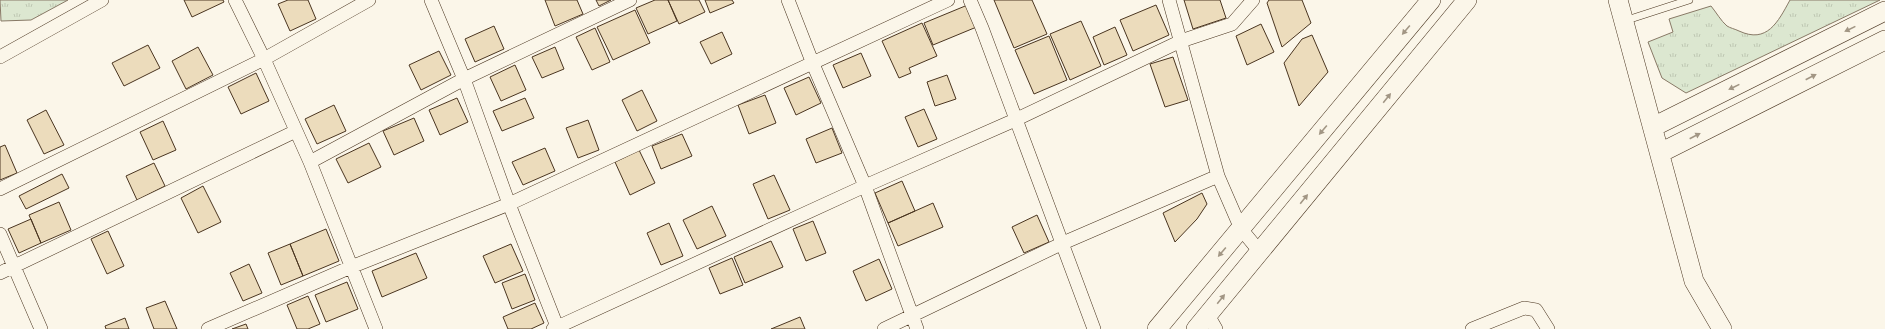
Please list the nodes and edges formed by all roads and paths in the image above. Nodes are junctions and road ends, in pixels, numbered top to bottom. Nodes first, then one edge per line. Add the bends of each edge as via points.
1 (102, 0) edge
2 (235, 0) edge
3 (369, 0) edge
4 (431, 0) edge
5 (630, 0) edge
6 (788, 0) edge
7 (948, 0) edge
8 (970, 0) edge
9 (1169, 0) edge
10 (1253, 0) edge
11 (1431, 0) edge
12 (1468, 0) edge
13 (1618, 0) edge
14 (1689, 0) edge
15 (1885, 11) edge
16 (1624, 21) junction
17 (1885, 40) edge
18 (1181, 41) junction
19 (0, 57) edge
20 (264, 59) junction
21 (813, 64) junction
22 (464, 79) junction
23 (1015, 120) junction
24 (1653, 127) junction
25 (296, 131) junction
26 (1660, 153) junction
27 (310, 162) junction
28 (1218, 176) junction
29 (865, 186) junction
30 (0, 190) edge
31 (509, 204) junction
32 (1241, 229) junction
33 (0, 234) edge
34 (1063, 243) junction
35 (1260, 252) junction
36 (15, 266) junction
37 (351, 267) junction
38 (0, 273) edge
39 (912, 317) junction
40 (1207, 324) edge
41 (556, 328) edge
42 (41, 329) edge
43 (208, 329) edge
44 (376, 329) edge
45 (884, 329) edge
46 (917, 329) edge
47 (1094, 329) edge
48 (1158, 329) edge
49 (1472, 329) edge
50 (1548, 329) edge
51 (1722, 329) edge

1 - 19 street
2 - 20 street
3 - 20 street
4 - 22 street
5 - 22 street
6 - 21 street
7 - 21 street
8 - 23 street
9 - 18 street
10 - 18 street via 1232,24
11 -> 32 street
35 -> 12 street
13 - 16 street
14 - 16 lane
15 -> 24 street
16 - 24 street
26 -> 17 street
18 - 23 street
18 - 28 street
20 - 25 street
20 - 30 street
21 - 29 street
21 - 31 street
22 - 27 street
22 - 31 street
23 - 29 street
23 - 34 street
24 - 26 street
25 - 27 street
25 - 36 street
26 - 51 street via 1694,281
27 - 37 street
28 - 32 street
28 - 34 street
29 - 39 street
29 - 41 street
31 - 37 street
31 - 41 street
32 - 35 street
32 -> 48 street
33 - 36 street
34 - 39 street
34 - 47 street
40 -> 35 street
36 - 38 street
36 - 42 street
37 - 43 street
37 - 44 street
39 - 45 street
39 - 46 street
49 - 50 street via 1524,308 1536,310

